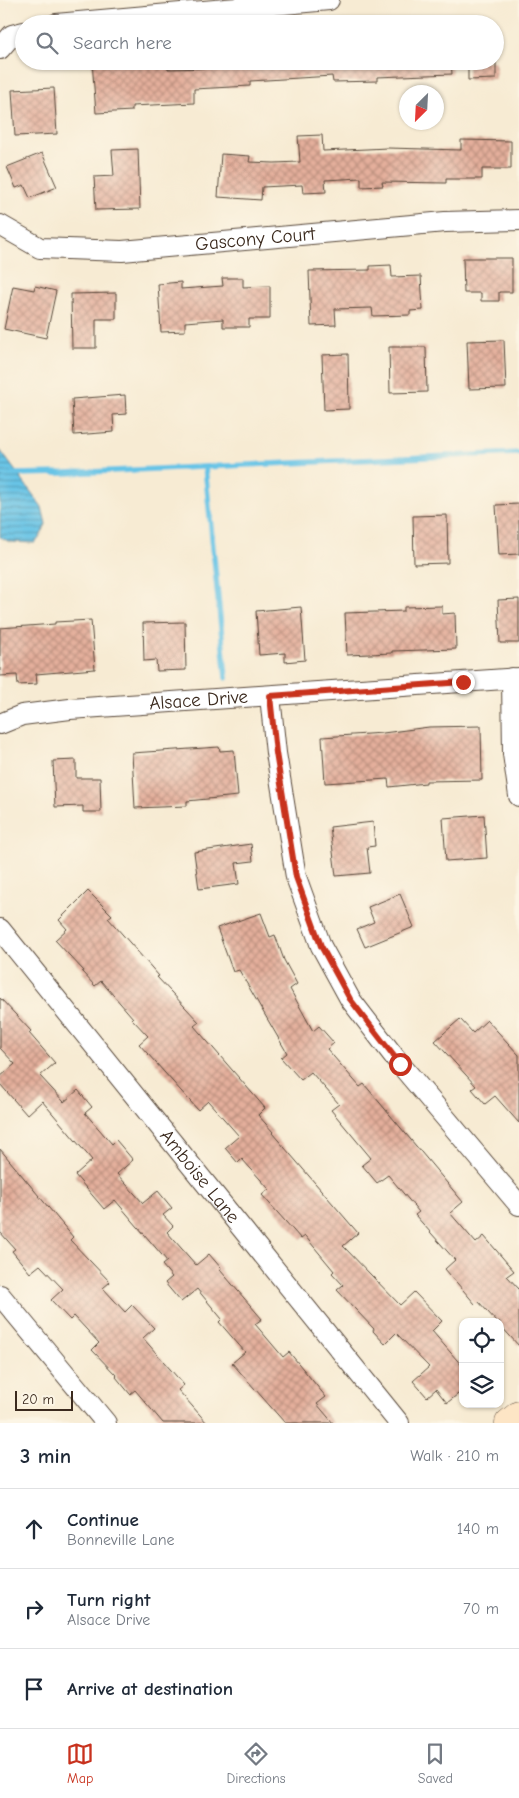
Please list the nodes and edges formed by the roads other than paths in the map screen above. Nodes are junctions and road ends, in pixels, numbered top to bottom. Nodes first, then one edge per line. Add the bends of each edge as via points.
1 (329, 0) edge
2 (158, 15) edge
3 (15, 34) edge
4 (0, 49) edge
5 (519, 220) edge
6 (0, 224) edge
7 (515, 678) edge
8 (270, 696) junction
9 (0, 724) edge
10 (519, 796) edge
11 (0, 929) edge
12 (519, 1205) edge
13 (0, 1295) edge
14 (519, 1415) edge
15 (106, 1423) edge
16 (399, 1423) edge
17 (509, 1423) edge

1 - 2 street
3 - 4 street
5 - 6 street, Gascony Court via 445,222 124,251 40,248
7 - 8 street, Alsace Drive
7 - 10 street via 513,754
8 - 9 street, Alsace Drive via 70,709 22,715
8 - 12 street via 296,877 321,946 355,1006
11 - 16 street, Amboise Lane
13 - 15 street
14 - 17 street

